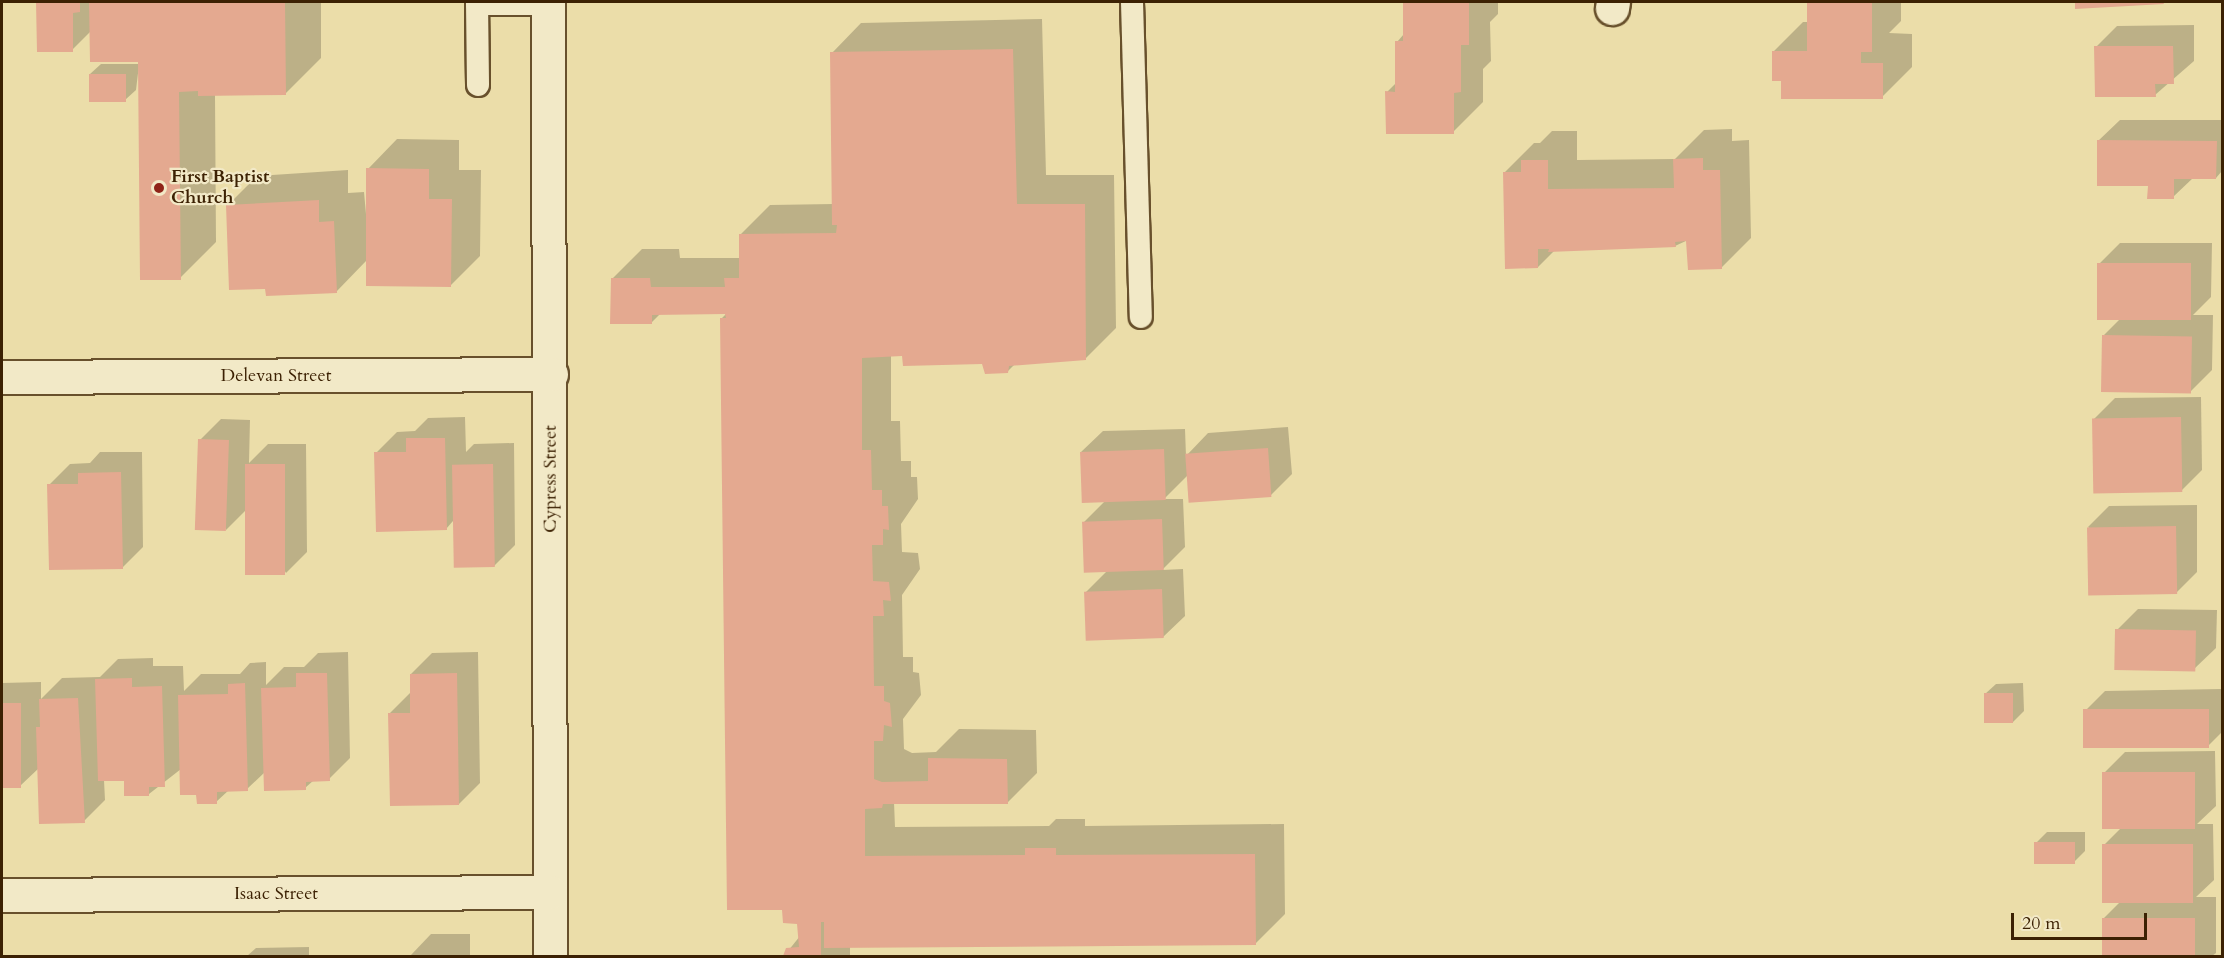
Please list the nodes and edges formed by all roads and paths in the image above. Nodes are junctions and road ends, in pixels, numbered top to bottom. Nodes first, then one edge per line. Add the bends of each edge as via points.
1 (1132, 2) edge
2 (477, 3) edge
3 (548, 3) edge
4 (478, 85) dead end
5 (1141, 317) dead end
6 (551, 374) junction
7 (2, 377) edge
8 (550, 892) junction
9 (2, 895) edge
10 (550, 957) edge

1 - 5 lane
2 - 3 lane
2 - 4 lane
3 - 6 street, Cypress Street
6 - 7 street, Delevan Street
6 - 8 street, Cypress Street
8 - 9 street, Isaac Street
8 - 10 street, Cypress Street

